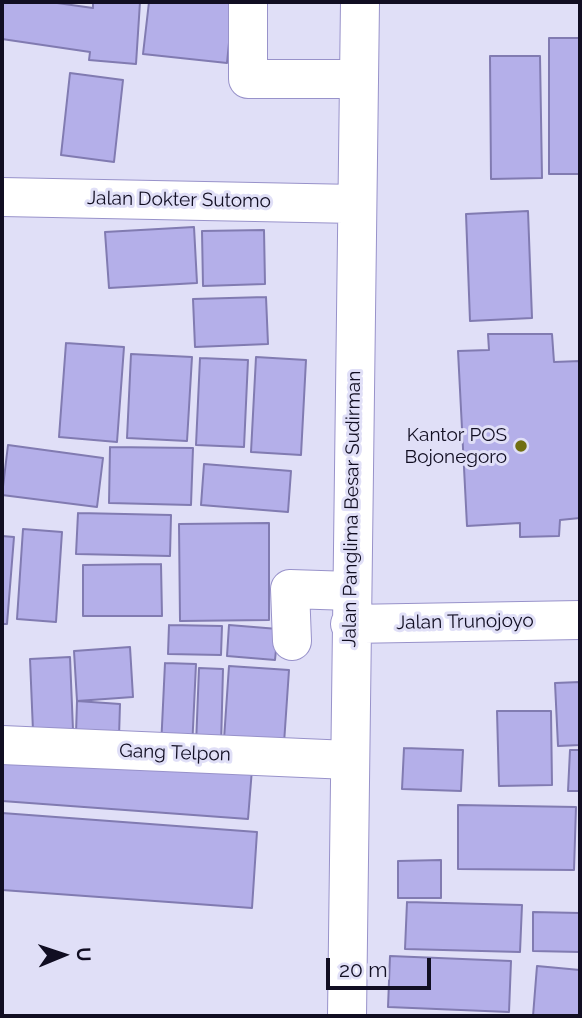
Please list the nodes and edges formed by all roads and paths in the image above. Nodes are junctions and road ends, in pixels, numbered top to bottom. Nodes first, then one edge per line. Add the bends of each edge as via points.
1 (248, 2) edge
2 (360, 2) edge
3 (359, 79) junction
4 (2, 197) edge
5 (356, 204) junction
6 (351, 607) junction
7 (580, 620) edge
8 (292, 641) dead end
9 (2, 745) edge
10 (349, 760) junction
11 (346, 1016) edge

1 - 3 main road via 248,79
2 - 3 main road, Jalan Panglima Besar Sudirman
3 - 5 main road, Jalan Panglima Besar Sudirman
4 - 5 main road, Jalan Dokter Sutomo
5 - 6 main road, Jalan Panglima Besar Sudirman
6 - 7 main road, Jalan Trunojoyo
6 - 8 main road, Jalan Trunojoyo via 290,589
6 - 10 main road, Jalan Panglima Besar Sudirman
9 - 10 main road, Gang Telpon
10 - 11 main road, Jalan Panglima Besar Sudirman

